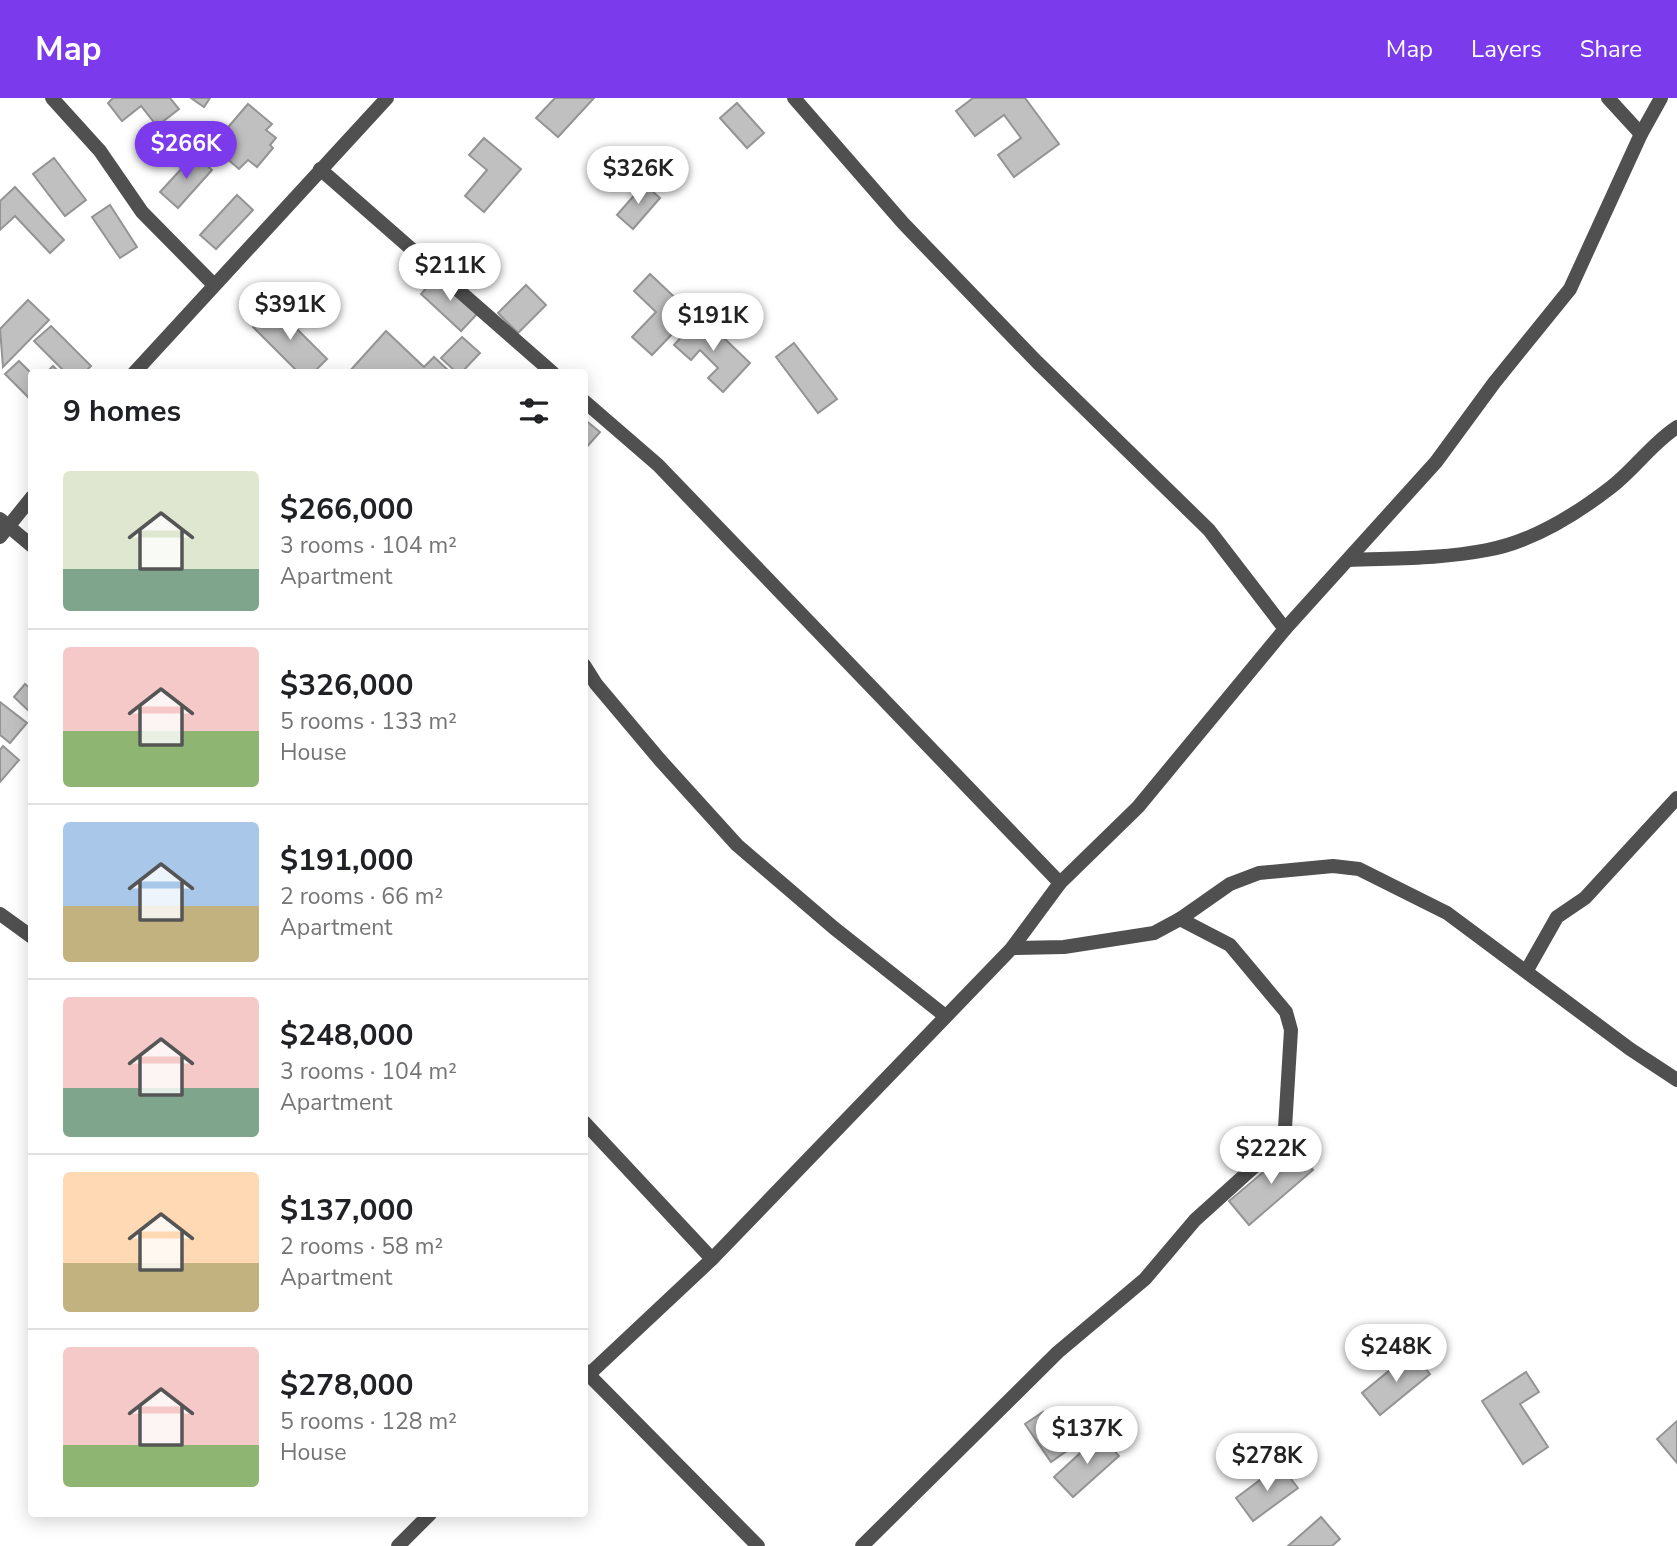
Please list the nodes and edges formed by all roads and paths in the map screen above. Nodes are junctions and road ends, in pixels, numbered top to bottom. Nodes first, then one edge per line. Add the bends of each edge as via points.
1 (52, 98) edge
2 (387, 98) edge
3 (794, 98) edge
4 (1608, 98) edge
5 (1661, 98) edge
6 (1641, 134) junction
7 (320, 169) junction
8 (214, 285) junction
9 (138, 369) edge
10 (548, 369) edge
11 (588, 404) edge
12 (1677, 427) edge
13 (28, 501) edge
14 (5, 522) edge
15 (0, 537) edge
16 (28, 542) edge
17 (1348, 560) junction
18 (1285, 629) junction
19 (588, 670) edge
20 (1677, 798) edge
21 (1060, 883) junction
22 (0, 914) edge
23 (1180, 919) junction
24 (28, 934) edge
25 (1012, 948) junction
26 (1527, 970) junction
27 (944, 1015) junction
28 (1677, 1080) edge
29 (588, 1126) edge
30 (712, 1259) junction
31 (588, 1372) edge
32 (588, 1376) edge
33 (427, 1517) edge
34 (398, 1546) edge
35 (758, 1546) edge
36 (862, 1546) edge

1 - 8 street via 100,151 142,212
2 - 7 street
3 - 18 street via 903,223 1209,530
4 - 6 street
5 - 6 street
6 - 17 street via 1570,289 1436,462
7 - 8 street
7 - 10 street
8 - 9 street
11 - 21 street via 658,465
12 - 17 street via 1614,486 1540,531 1488,550
13 - 14 street
14 - 15 street
14 - 16 street
17 - 18 street
18 - 21 street via 1138,807
19 - 27 street via 737,845
20 - 26 street via 1586,898 1557,917
21 - 25 street
22 - 24 street
23 - 25 street via 1154,933 1064,947
23 - 26 street via 1230,884 1259,873 1333,866 1359,869 1447,913
23 - 36 street via 1230,945 1286,1012 1291,1030 1285,1128 1276,1147 1195,1220 1144,1279 1058,1352
25 - 27 street
26 - 28 street
27 - 30 street
29 - 30 street
30 - 31 street
32 - 35 street
33 - 34 street

